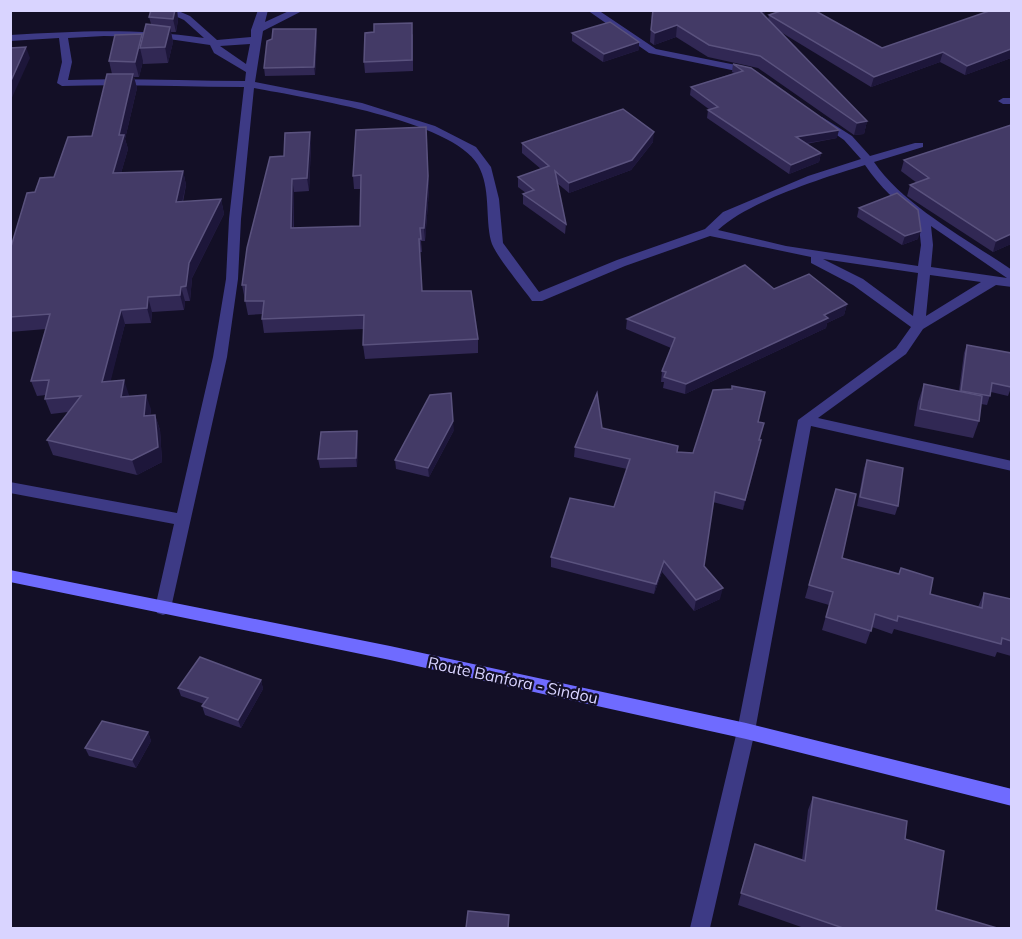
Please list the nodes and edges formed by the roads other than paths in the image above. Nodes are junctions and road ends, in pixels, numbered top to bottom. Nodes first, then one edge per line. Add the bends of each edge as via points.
1 (166, 10) edge
2 (263, 10) edge
3 (300, 10) edge
4 (591, 10) edge
5 (63, 34) junction
6 (255, 35) junction
7 (10, 38) edge
8 (212, 40) junction
9 (250, 77) junction
10 (761, 78) edge
11 (809, 111) edge
12 (919, 145) dead end
13 (870, 161) junction
14 (924, 216) junction
15 (709, 232) junction
16 (786, 250) junction
17 (925, 270) junction
18 (1011, 276) edge
19 (994, 280) junction
20 (1011, 283) edge
21 (918, 326) junction
22 (805, 420) junction
23 (1011, 466) edge
24 (10, 487) edge
25 (182, 520) junction
26 (10, 576) edge
27 (164, 608) junction
28 (746, 731) junction
29 (1011, 798) edge
30 (700, 928) edge

1 - 8 street via 187,18
2 - 6 street
3 - 6 street
4 - 10 street via 653,51 726,64
5 - 7 street
5 - 8 street via 155,34
5 - 9 street via 67,62 62,83 162,84
6 - 8 street via 225,44
6 - 9 street
8 - 9 street via 218,51
9 - 15 street via 430,128 472,149 485,167 494,199 497,243 537,298
9 - 25 street via 232,279 220,357
11 - 13 street via 848,138
12 - 13 street
13 - 14 street via 882,182
13 - 15 street via 769,195 726,215
14 - 17 street
14 - 18 street
15 - 16 street
16 - 17 street
16 - 21 street via 826,264 858,282
17 - 19 street
17 - 21 street via 918,299
19 - 20 street
19 - 21 street
21 - 22 street via 901,351
22 - 23 street
22 - 28 street
24 - 25 street
25 - 27 street
26 - 27 main road, Route Banfora - Sindou
27 - 28 main road, Route Banfora - Sindou
28 - 29 main road, Route Banfora - Sindou
28 - 30 street

